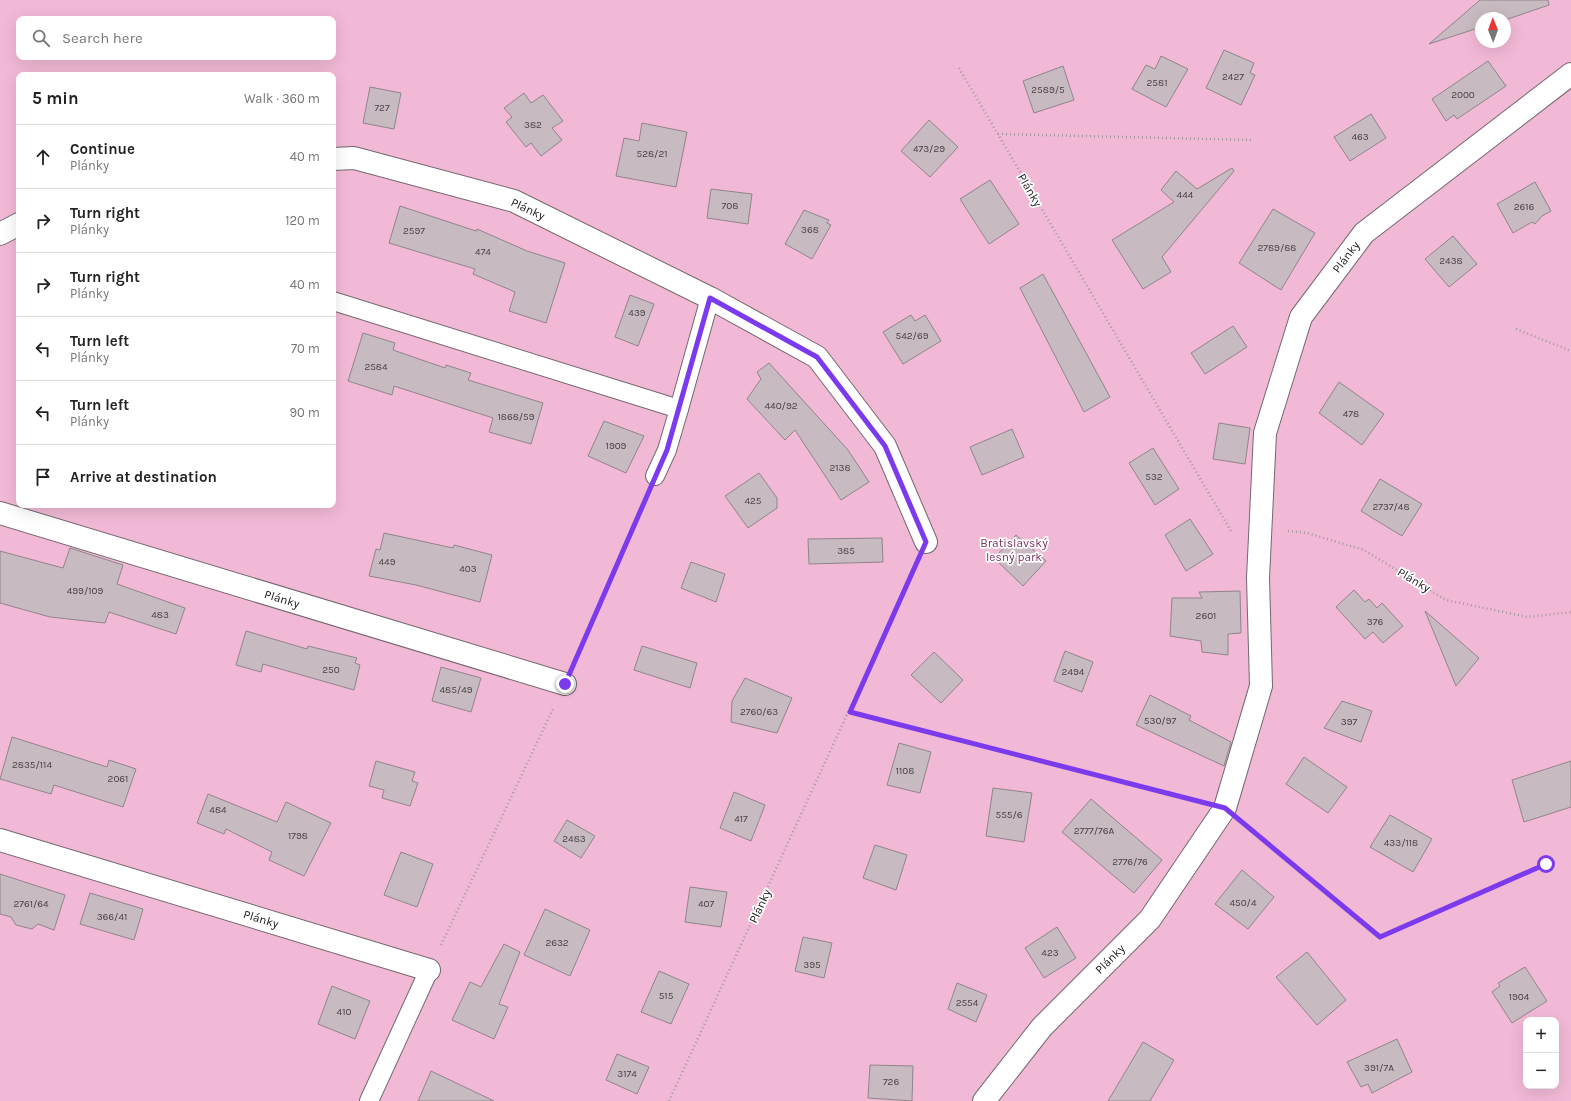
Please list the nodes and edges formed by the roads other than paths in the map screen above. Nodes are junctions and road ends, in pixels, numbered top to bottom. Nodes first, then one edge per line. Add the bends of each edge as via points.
1 (1571, 74) edge
2 (336, 159) edge
3 (16, 226) edge
4 (0, 234) edge
5 (710, 298) junction
6 (336, 302) edge
7 (678, 409) junction
8 (655, 476) road end
9 (0, 513) edge
10 (926, 542) road end
11 (565, 684) road end
12 (0, 840) edge
13 (429, 970) joint
14 (369, 1101) edge
15 (984, 1101) edge

1 - 15 street, Plánky via 1364,233 1301,317 1265,433 1258,578 1261,686 1225,808 1150,919 1042,1027
2 - 5 street, Plánky via 354,158 514,201
3 - 4 street
5 - 7 lane
5 - 10 street, Plánky via 817,357 885,446
6 - 7 lane
7 - 8 lane via 667,450
9 - 11 street, Plánky
12 - 13 street, Plánky
13 - 14 lane

